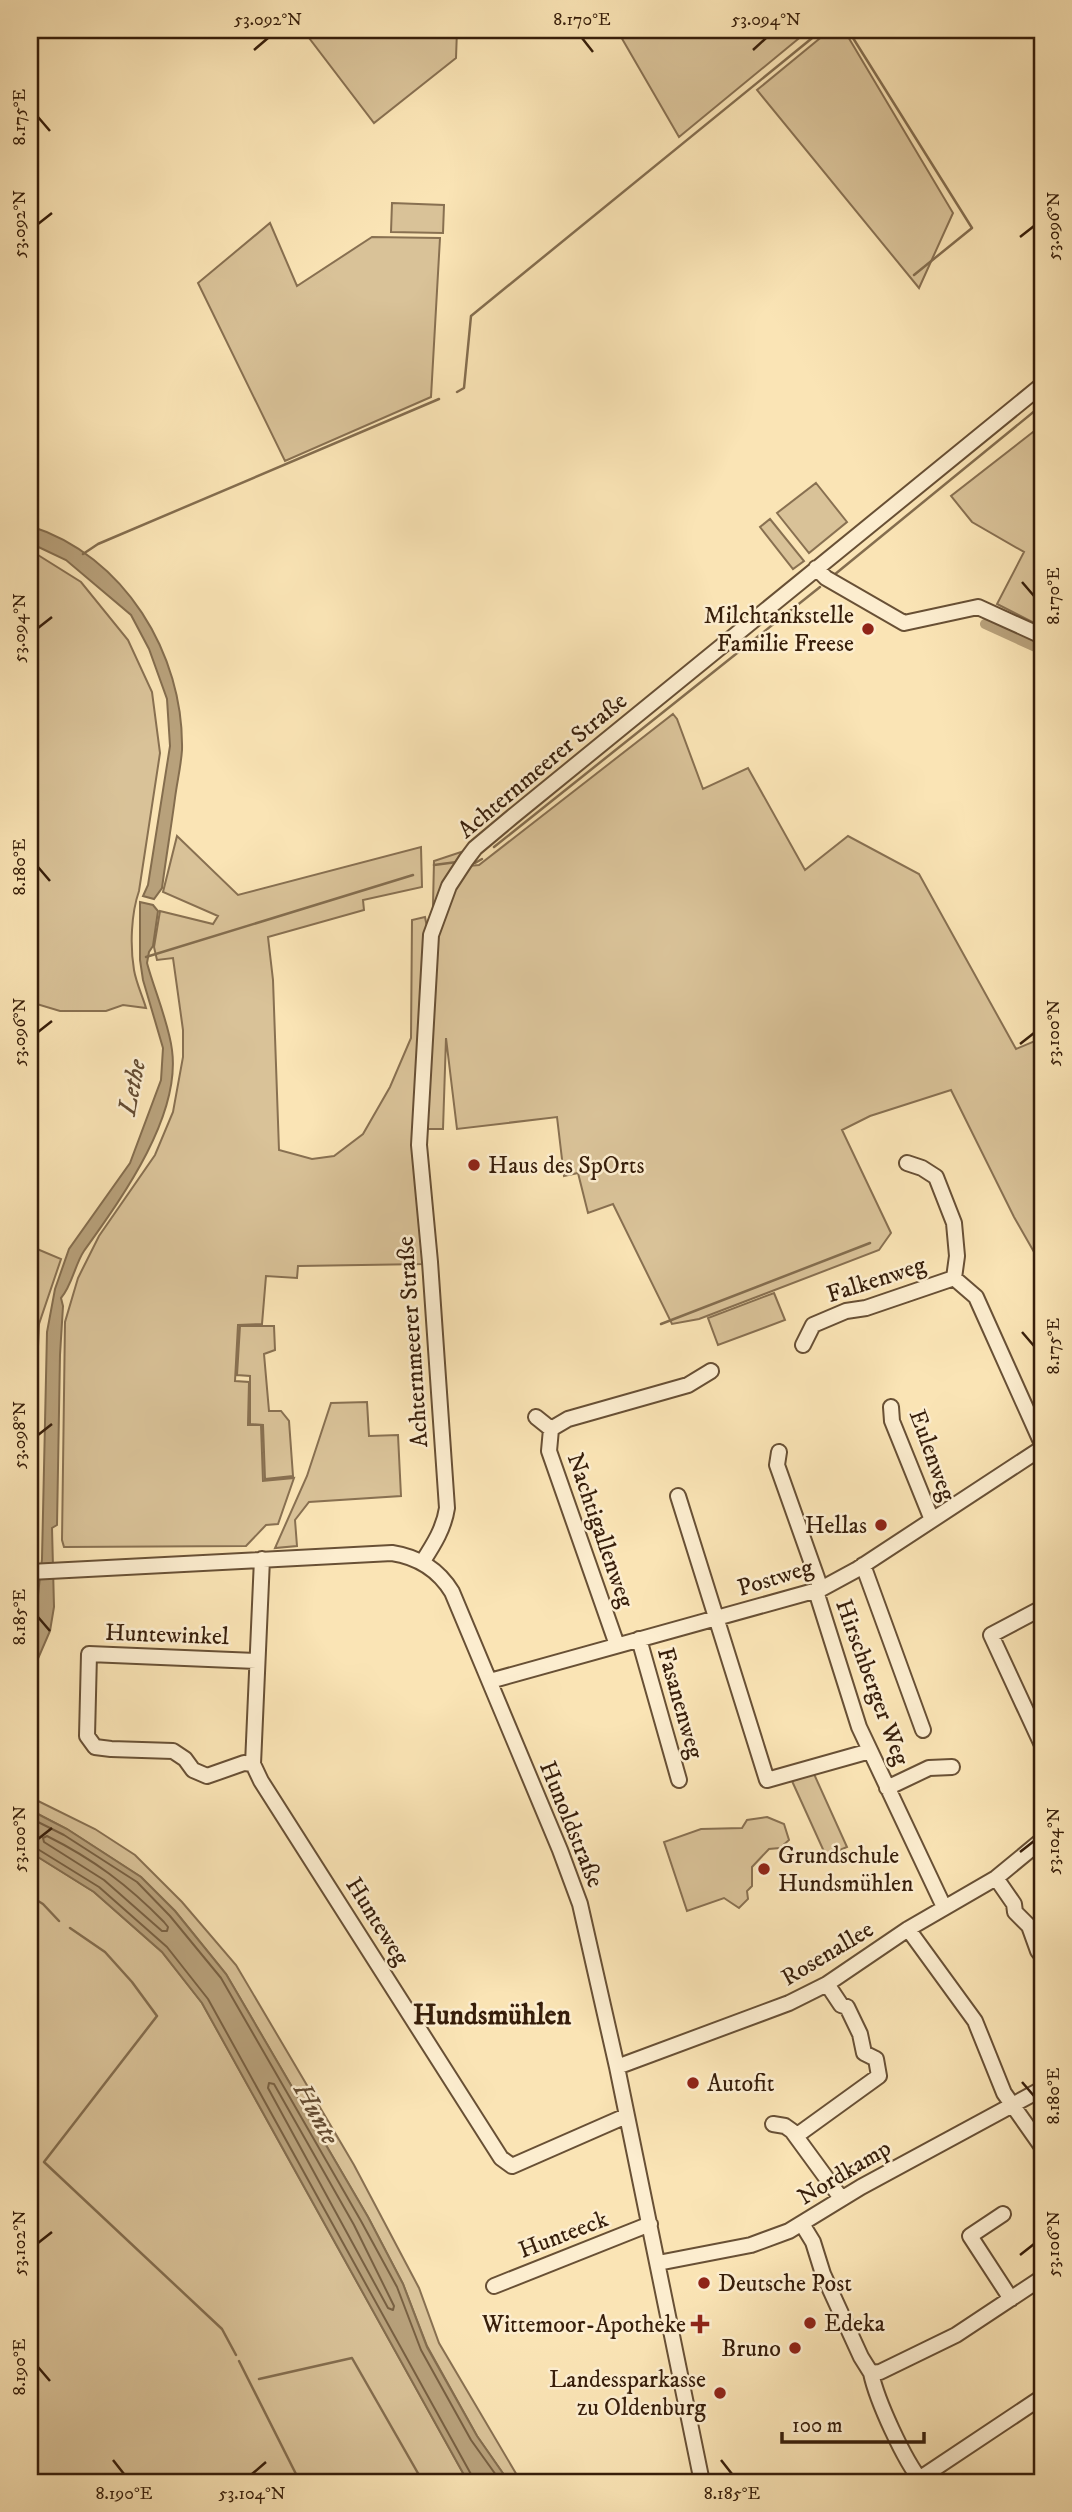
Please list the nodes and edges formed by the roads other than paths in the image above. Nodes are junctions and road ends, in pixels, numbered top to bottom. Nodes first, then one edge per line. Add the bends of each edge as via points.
1 (1042, 385) edge
2 (816, 568) junction
3 (1042, 636) edge
4 (907, 1163) dead end
5 (954, 1278) junction
6 (803, 1345) dead end
7 (711, 1371) dead end
8 (891, 1406) dead end
9 (536, 1417) dead end
10 (551, 1429) junction
11 (1042, 1446) edge
12 (779, 1452) dead end
13 (678, 1496) dead end
14 (932, 1520) junction
15 (262, 1559) junction
16 (423, 1562) junction
17 (863, 1565) junction
18 (33, 1572) edge
19 (818, 1590) junction
20 (1042, 1608) edge
21 (715, 1618) junction
22 (639, 1639) junction
23 (617, 1644) junction
24 (257, 1661) junction
25 (490, 1681) junction
26 (923, 1730) dead end
27 (1042, 1745) edge
28 (870, 1751) junction
29 (253, 1764) junction
30 (952, 1767) dead end
31 (679, 1780) dead end
32 (887, 1788) junction
33 (1042, 1840) edge
34 (996, 1878) junction
35 (944, 1907) junction
36 (908, 1929) junction
37 (1042, 1956) edge
38 (827, 1984) junction
39 (617, 2067) junction
40 (1042, 2089) edge
41 (1012, 2105) junction
42 (626, 2116) junction
43 (773, 2124) dead end
44 (796, 2136) junction
45 (1042, 2147) edge
46 (841, 2198) junction
47 (1003, 2214) dead end
48 (650, 2224) junction
49 (802, 2224) junction
50 (658, 2263) junction
51 (1042, 2278) edge
52 (494, 2286) dead end
53 (1011, 2299) junction
54 (871, 2373) junction
55 (1042, 2397) edge
56 (921, 2481) edge
57 (702, 2482) edge

1 - 2 street, Achternmeerer Straße
2 - 3 street via 904,622 978,607
2 - 16 street, Achternmeerer Straße via 475,848 449,886 434,923 419,1145 447,1508 436,1542
4 - 5 street via 936,1177 954,1223
5 - 6 street, Falkenweg via 813,1325
5 - 11 street, Falkenweg via 976,1297
7 - 10 street, Nachtigallenweg via 688,1385 568,1419
8 - 14 street, Eulenweg via 892,1422
9 - 10 street, Nachtigallenweg
10 - 23 street, Nachtigallenweg via 549,1451
11 - 14 street, Postweg
12 - 19 street, Hirschberger Weg via 777,1465
13 - 21 street
14 - 17 street, Postweg
15 - 16 street, Hunoldstraße via 392,1553
15 - 18 street, Hunoldstraße
15 - 24 street
16 - 25 street, Hunoldstraße via 452,1592
17 - 19 street, Postweg
17 - 26 street
19 - 21 street, Postweg
19 - 28 street, Hirschberger Weg
20 - 27 street via 991,1635
21 - 22 street, Postweg
21 - 28 street via 767,1780
22 - 23 street, Postweg
22 - 31 street, Fasanenweg
23 - 25 street, Postweg
24 - 29 street
24 - 29 street, Huntewinkel via 89,1654 87,1736 95,1746 173,1751 207,1776
25 - 39 street, Hunoldstraße via 580,1904
28 - 32 street, Hirschberger Weg
29 - 42 street, Hunteweg via 501,2158 512,2166
30 - 32 street, Hirschberger Weg via 929,1768
32 - 35 street, Hirschberger Weg
33 - 34 street, Rosenallee
34 - 35 street, Rosenallee
34 - 37 street via 1015,1912 1029,1926
35 - 36 street, Rosenallee
36 - 38 street, Rosenallee
36 - 41 street via 975,2021
38 - 39 street, Rosenallee via 789,2003
38 - 44 street via 847,2007 864,2053 876,2059 880,2072
39 - 42 street, Hunoldstraße
40 - 41 street, Nordkamp
41 - 45 street
41 - 46 street, Nordkamp
42 - 48 street, Hunoldstraße
43 - 44 street via 785,2126
44 - 46 street
46 - 49 street, Nordkamp
47 - 53 street via 970,2236
48 - 50 street, Hunoldstraße
48 - 52 street, Hunteeck
49 - 50 street, Nordkamp via 751,2245
49 - 54 street
50 - 57 street, Hunoldstraße
51 - 53 street
53 - 54 street via 956,2335
54 - 56 street
55 - 56 street

